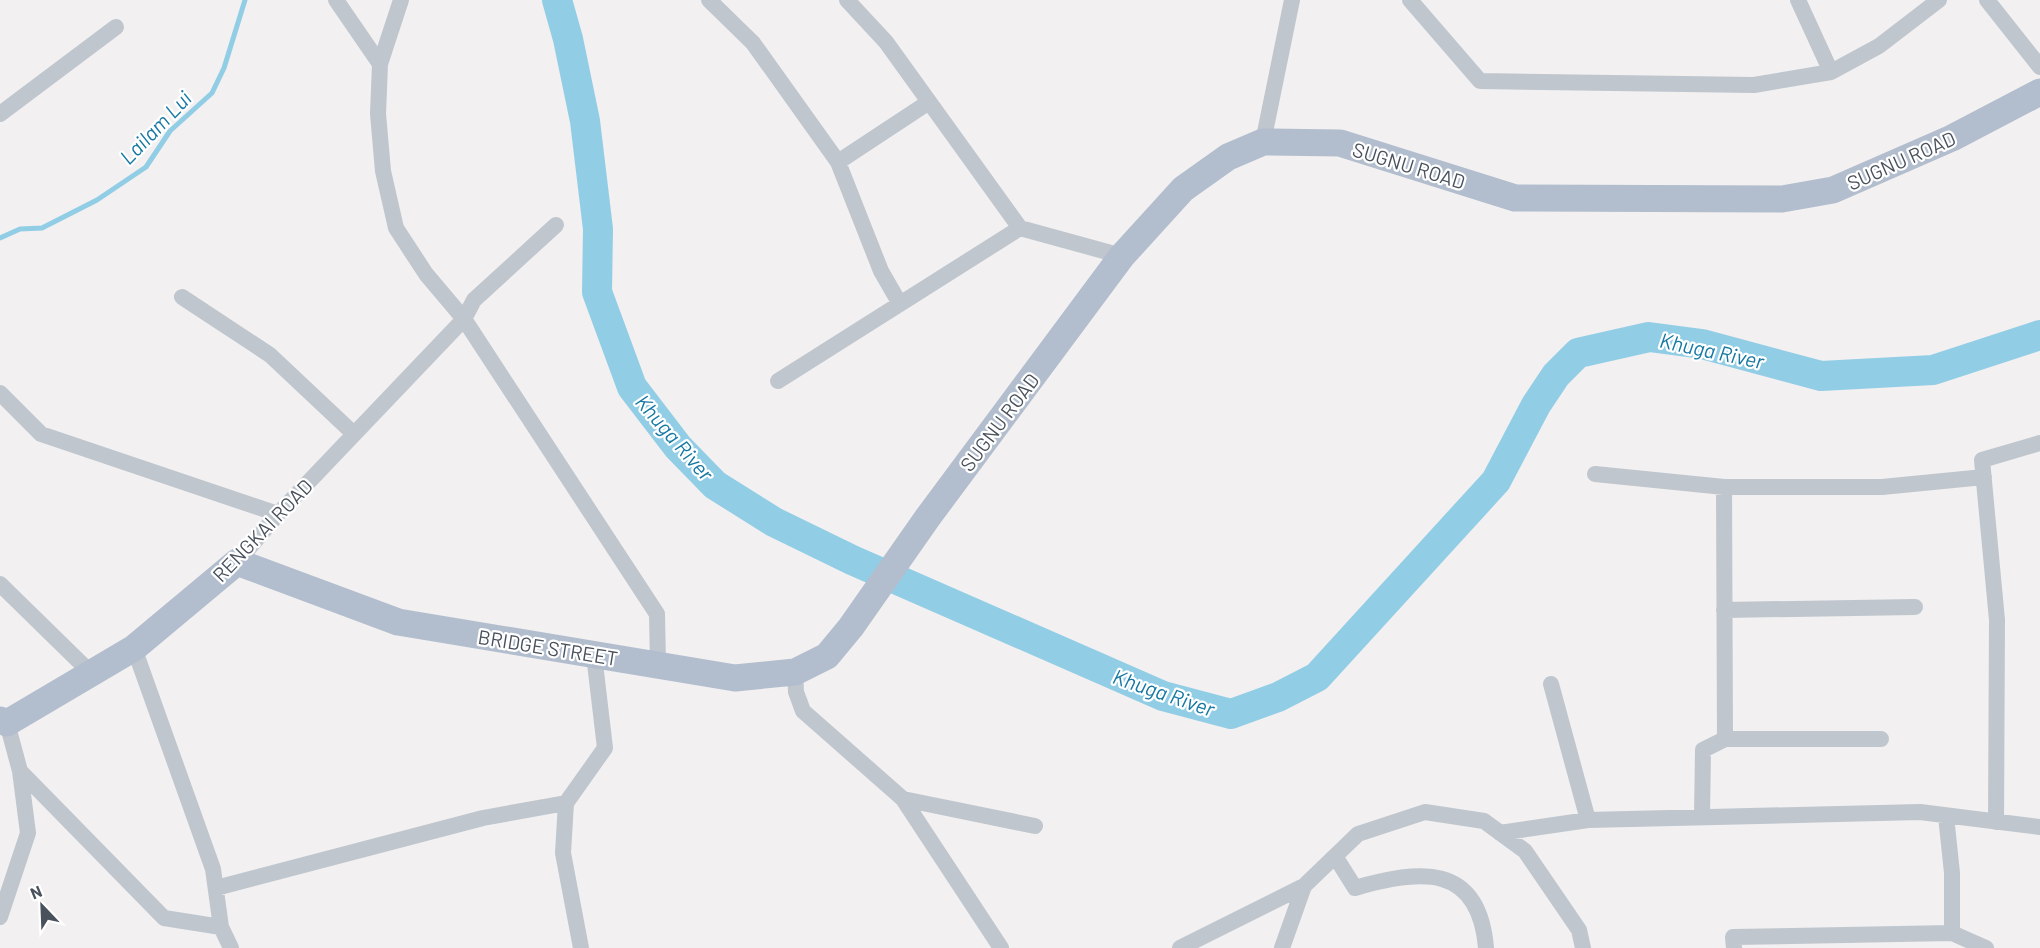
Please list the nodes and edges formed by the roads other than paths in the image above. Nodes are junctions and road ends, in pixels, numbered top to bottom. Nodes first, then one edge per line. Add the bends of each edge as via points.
1 (336, 0) edge
2 (401, 0) edge
3 (709, 0) edge
4 (847, 0) edge
5 (1292, 0) edge
6 (1410, 0) edge
7 (1798, 0) edge
8 (1939, 0) edge
9 (1987, 0) edge
10 (116, 27) dead end
11 (380, 64) junction
12 (2040, 67) edge
13 (1831, 72) junction
14 (2040, 92) edge
15 (929, 102) junction
16 (0, 114) edge
17 (1263, 142) junction
18 (838, 162) junction
19 (556, 225) dead end
20 (1020, 228) junction
21 (1122, 256) junction
22 (182, 297) dead end
23 (900, 304) junction
24 (464, 319) junction
25 (778, 381) dead end
26 (2, 398) edge
27 (354, 434) junction
28 (2040, 443) edge
29 (1595, 474) dead end
30 (1984, 477) junction
31 (1724, 487) junction
32 (278, 514) junction
33 (237, 562) junction
34 (0, 584) edge
35 (1915, 607) dead end
36 (1724, 610) junction
37 (850, 627) joint
38 (134, 648) junction
39 (594, 655) junction
40 (658, 665) junction
41 (795, 672) junction
42 (92, 674) junction
43 (1551, 684) dead end
44 (3, 722) edge
45 (1725, 739) junction
46 (1881, 739) dead end
47 (20, 771) junction
48 (903, 799) junction
49 (566, 803) junction
50 (1946, 816) junction
51 (1702, 818) junction
52 (1588, 820) junction
53 (1996, 822) junction
54 (1035, 826) dead end
55 (2040, 827) edge
56 (1500, 833) junction
57 (1335, 856) junction
58 (1304, 886) junction
59 (216, 888) junction
60 (0, 917) edge
61 (221, 927) junction
62 (1952, 933) junction
63 (231, 948) edge
64 (581, 948) edge
65 (1001, 948) edge
66 (1180, 948) edge
67 (1282, 948) edge
68 (1486, 948) edge
69 (1583, 948) edge
70 (1734, 948) edge
71 (1986, 948) edge

1 - 11 street
2 - 11 street
3 - 18 street via 753,43
4 - 15 street via 886,42
5 - 17 street
6 - 13 street via 1480,81 1754,85
7 - 13 street
8 - 13 street via 1879,46
9 - 12 street
10 - 16 street
11 - 24 street via 378,114 383,171 396,228 426,274
14 - 17 main road, SUGNU ROAD via 1952,138 1833,190 1782,199 1515,198 1340,143
15 - 18 street
15 - 20 street
17 - 21 main road, SUGNU ROAD via 1228,157 1184,189
18 - 23 street via 881,272
19 - 24 street, RENGKAI ROAD via 474,300
20 - 21 street
20 - 23 street
21 - 37 main road, SUGNU ROAD
22 - 27 street via 270,355
23 - 25 street
24 - 27 street, RENGKAI ROAD
24 - 40 street via 657,614
26 - 32 street via 41,434
27 - 32 street, RENGKAI ROAD
28 - 30 street via 1982,460
29 - 31 street
30 - 31 street via 1882,487
30 - 53 street via 1997,620
31 - 36 street
32 - 33 street, RENGKAI ROAD
33 - 38 main road, RENGKAI ROAD
33 - 39 main road, BRIDGE STREET via 398,622
34 - 42 street
35 - 36 street
36 - 45 street
37 - 41 main road, BRIDGE STREET via 827,656
38 - 42 main road, RENGKAI ROAD
38 - 59 street via 213,869
39 - 40 main road, BRIDGE STREET
39 - 49 street via 604,748
40 - 41 main road, BRIDGE STREET via 735,678
41 - 48 street via 796,692 803,711
42 - 44 main road, RENGKAI ROAD
43 - 52 street
44 - 47 street
45 - 46 street
45 - 51 street via 1703,750
47 - 60 street via 28,833
47 - 61 street via 164,918
48 - 54 street
48 - 65 street
49 - 59 street via 483,818
49 - 64 street via 564,853
50 - 51 street via 1920,812
50 - 53 street
50 - 62 street via 1952,873
51 - 52 street
52 - 56 street
53 - 55 street
56 - 57 street via 1484,821 1425,812 1358,834
56 - 69 street via 1525,851 1579,930
57 - 58 street
57 - 68 street via 1355,888 1398,876 1448,879 1462,888 1478,911
58 - 66 street
58 - 67 street
59 - 61 street
61 - 63 street
62 - 70 street via 1733,937
62 - 71 street

